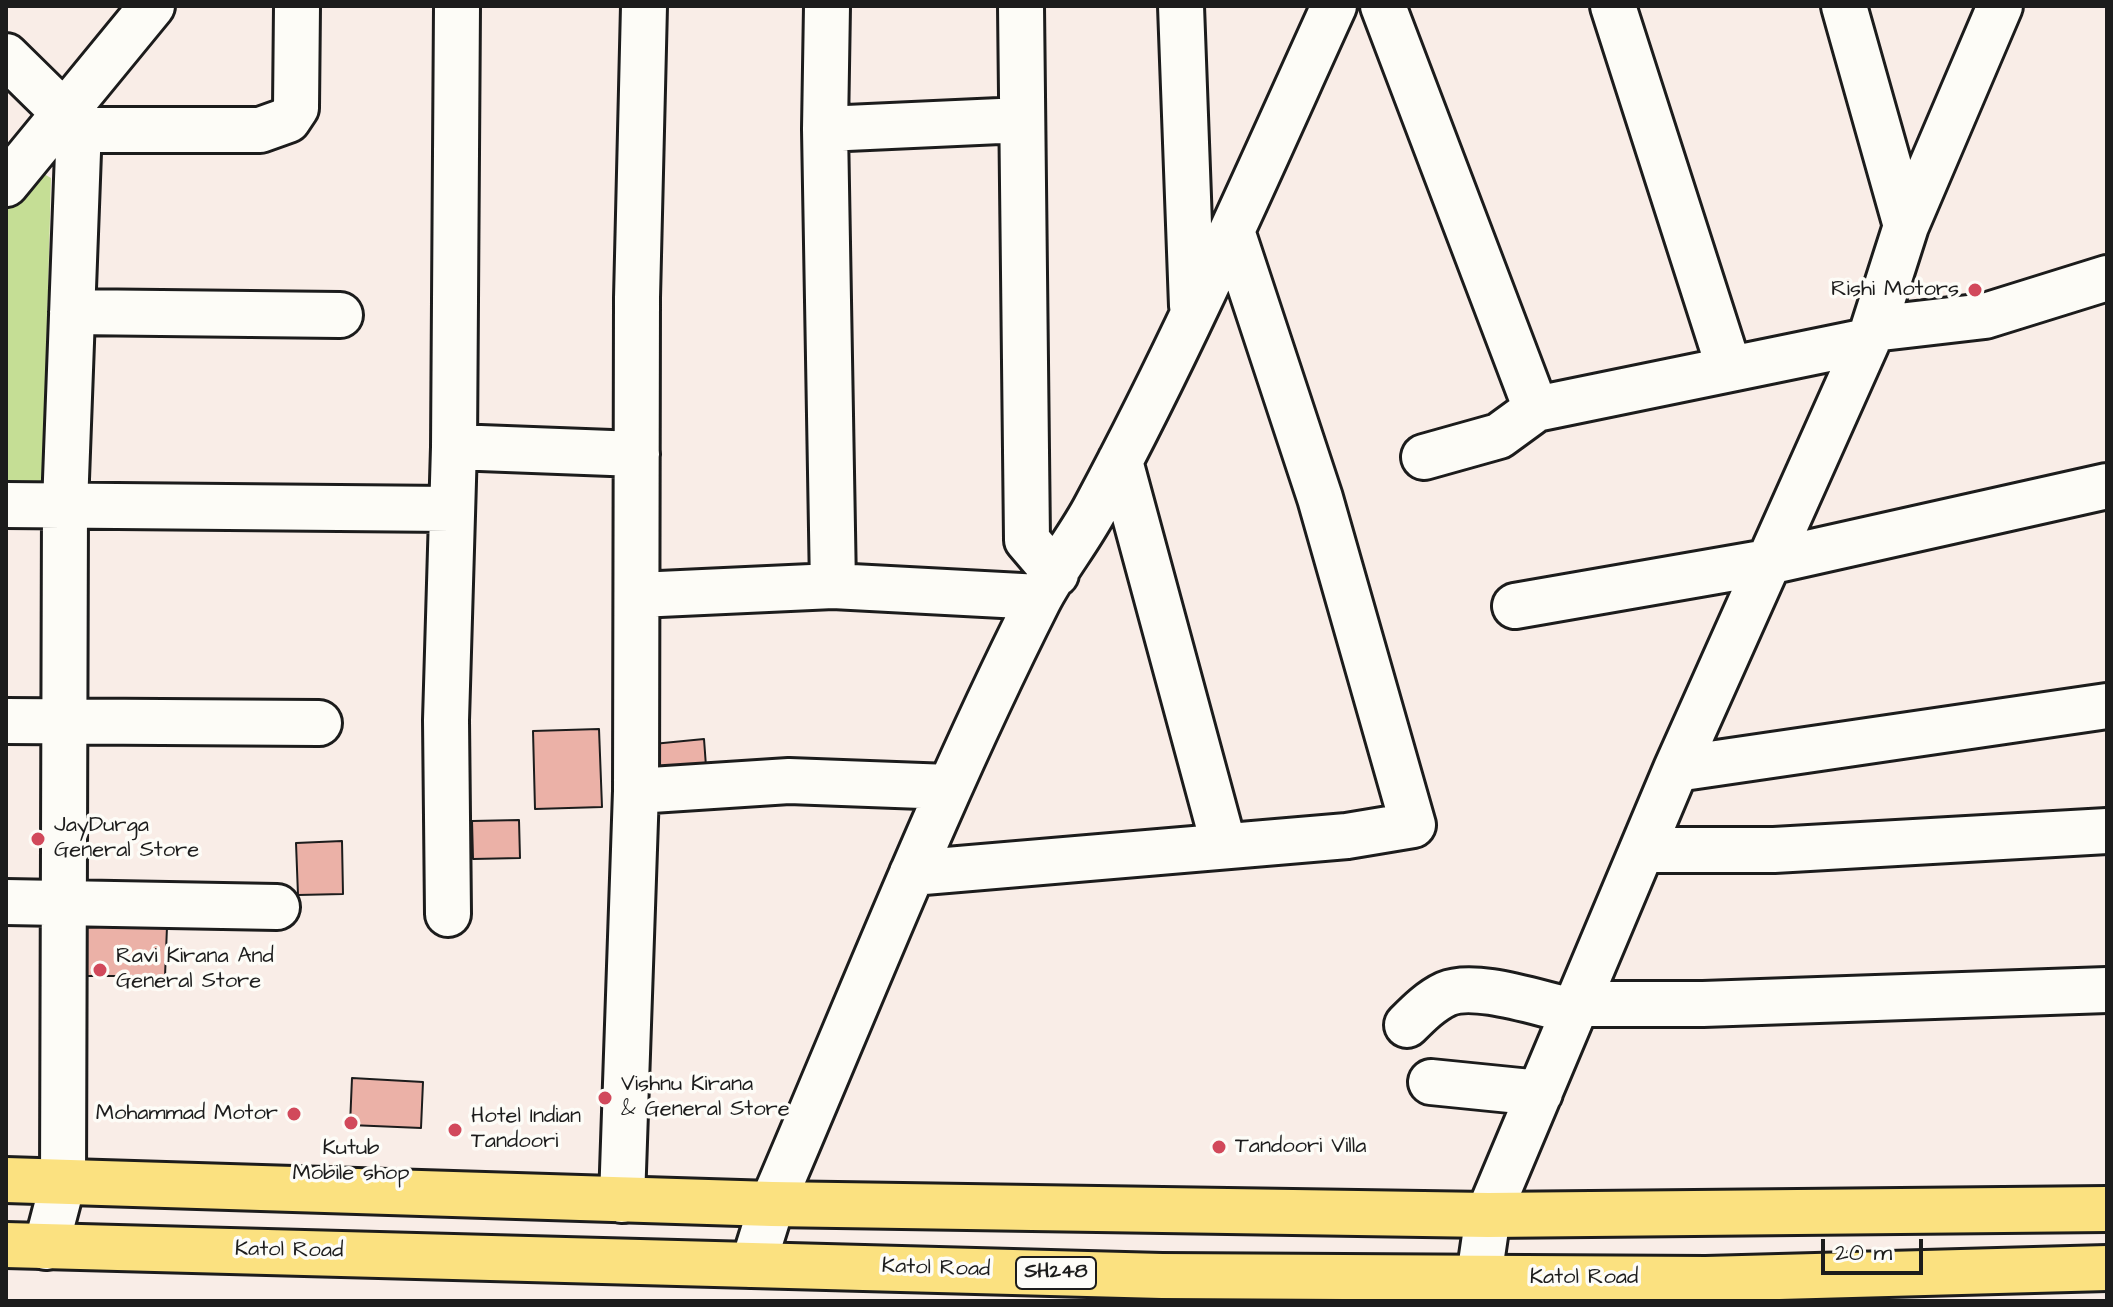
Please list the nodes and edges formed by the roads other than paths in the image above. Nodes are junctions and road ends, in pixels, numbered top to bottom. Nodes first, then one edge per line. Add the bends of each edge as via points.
1 (152, 6) edge
2 (297, 6) edge
3 (457, 6) edge
4 (644, 6) edge
5 (827, 6) edge
6 (1021, 6) edge
7 (1181, 6) edge
8 (1334, 6) edge
9 (1383, 6) edge
10 (1613, 6) edge
11 (1844, 6) edge
12 (2000, 6) edge
13 (6, 56) edge
14 (72, 119) junction
15 (1022, 120) junction
16 (825, 129) junction
17 (6, 184) edge
18 (1906, 226) junction
19 (1232, 231) junction
20 (2107, 278) edge
21 (72, 312) junction
22 (1192, 313) junction
23 (340, 315) dead end
24 (1870, 335) junction
25 (1729, 368) junction
26 (1536, 409) junction
27 (454, 447) junction
28 (637, 454) junction
29 (1424, 457) dead end
30 (1120, 461) junction
31 (2107, 486) edge
32 (6, 505) edge
33 (65, 506) junction
34 (450, 509) junction
35 (1768, 562) junction
36 (1048, 585) junction
37 (833, 586) junction
38 (638, 595) junction
39 (1515, 606) dead end
40 (2107, 706) edge
41 (6, 721) edge
42 (64, 721) junction
43 (319, 723) dead end
44 (1676, 769) junction
45 (949, 787) junction
46 (636, 791) junction
47 (2107, 831) edge
48 (1224, 846) junction
49 (1643, 850) junction
50 (912, 873) junction
51 (65, 901) junction
52 (6, 902) edge
53 (277, 907) dead end
54 (448, 914) dead end
55 (2107, 990) edge
56 (1571, 1008) junction
57 (1407, 1025) dead end
58 (1431, 1082) dead end
59 (1534, 1093) junction
60 (6, 1180) edge
61 (63, 1182) junction
62 (622, 1200) junction
63 (772, 1204) junction
64 (2107, 1209) edge
65 (1488, 1215) junction
66 (26, 1246) edge
67 (753, 1265) junction
68 (2107, 1268) edge
69 (1479, 1277) junction

1 - 14 street
2 - 14 street via 296,108 288,120 260,130 91,130
3 - 27 street
4 - 28 street
5 - 16 street
6 - 15 street
7 - 22 street
8 - 19 street
9 - 26 street
10 - 25 street
11 - 18 street
12 - 18 street
13 - 14 street
14 - 17 street
14 - 21 street
15 - 16 street
15 - 36 street via 1027,540
16 - 37 street
18 - 24 street
19 - 22 street
19 - 48 street via 1320,498 1413,825
20 - 24 street via 1985,316
21 - 23 street
21 - 33 street
22 - 30 street
24 - 25 street
24 - 35 street
25 - 26 street
26 - 29 street via 1499,436
27 - 28 street
27 - 34 street
28 - 38 street
30 - 36 street
30 - 48 street
31 - 35 street
32 - 33 street
33 - 34 street
33 - 42 street
34 - 54 street
35 - 39 street
35 - 44 street
36 - 37 street
36 - 45 street
37 - 38 street
38 - 46 street
40 - 44 street
41 - 42 street
42 - 43 street
42 - 51 street
44 - 49 street
45 - 46 street via 789,781
45 - 50 street
46 - 62 street
47 - 49 street via 1774,850
48 - 50 street
49 - 56 street
50 - 63 street
51 - 52 street
51 - 53 street
51 - 61 street
55 - 56 street
56 - 57 street via 1472,989 1448,993
56 - 59 street
58 - 59 street
59 - 65 street
60 - 61 main road
61 - 62 main road
61 - 66 street
62 - 63 main road
63 - 65 main road
63 - 67 street
64 - 65 main road
65 - 69 street
66 - 67 main road, Katol Road / SH248
67 - 69 main road, Katol Road / SH248 via 1162,1276
68 - 69 main road, Katol Road / SH248 via 1706,1279

